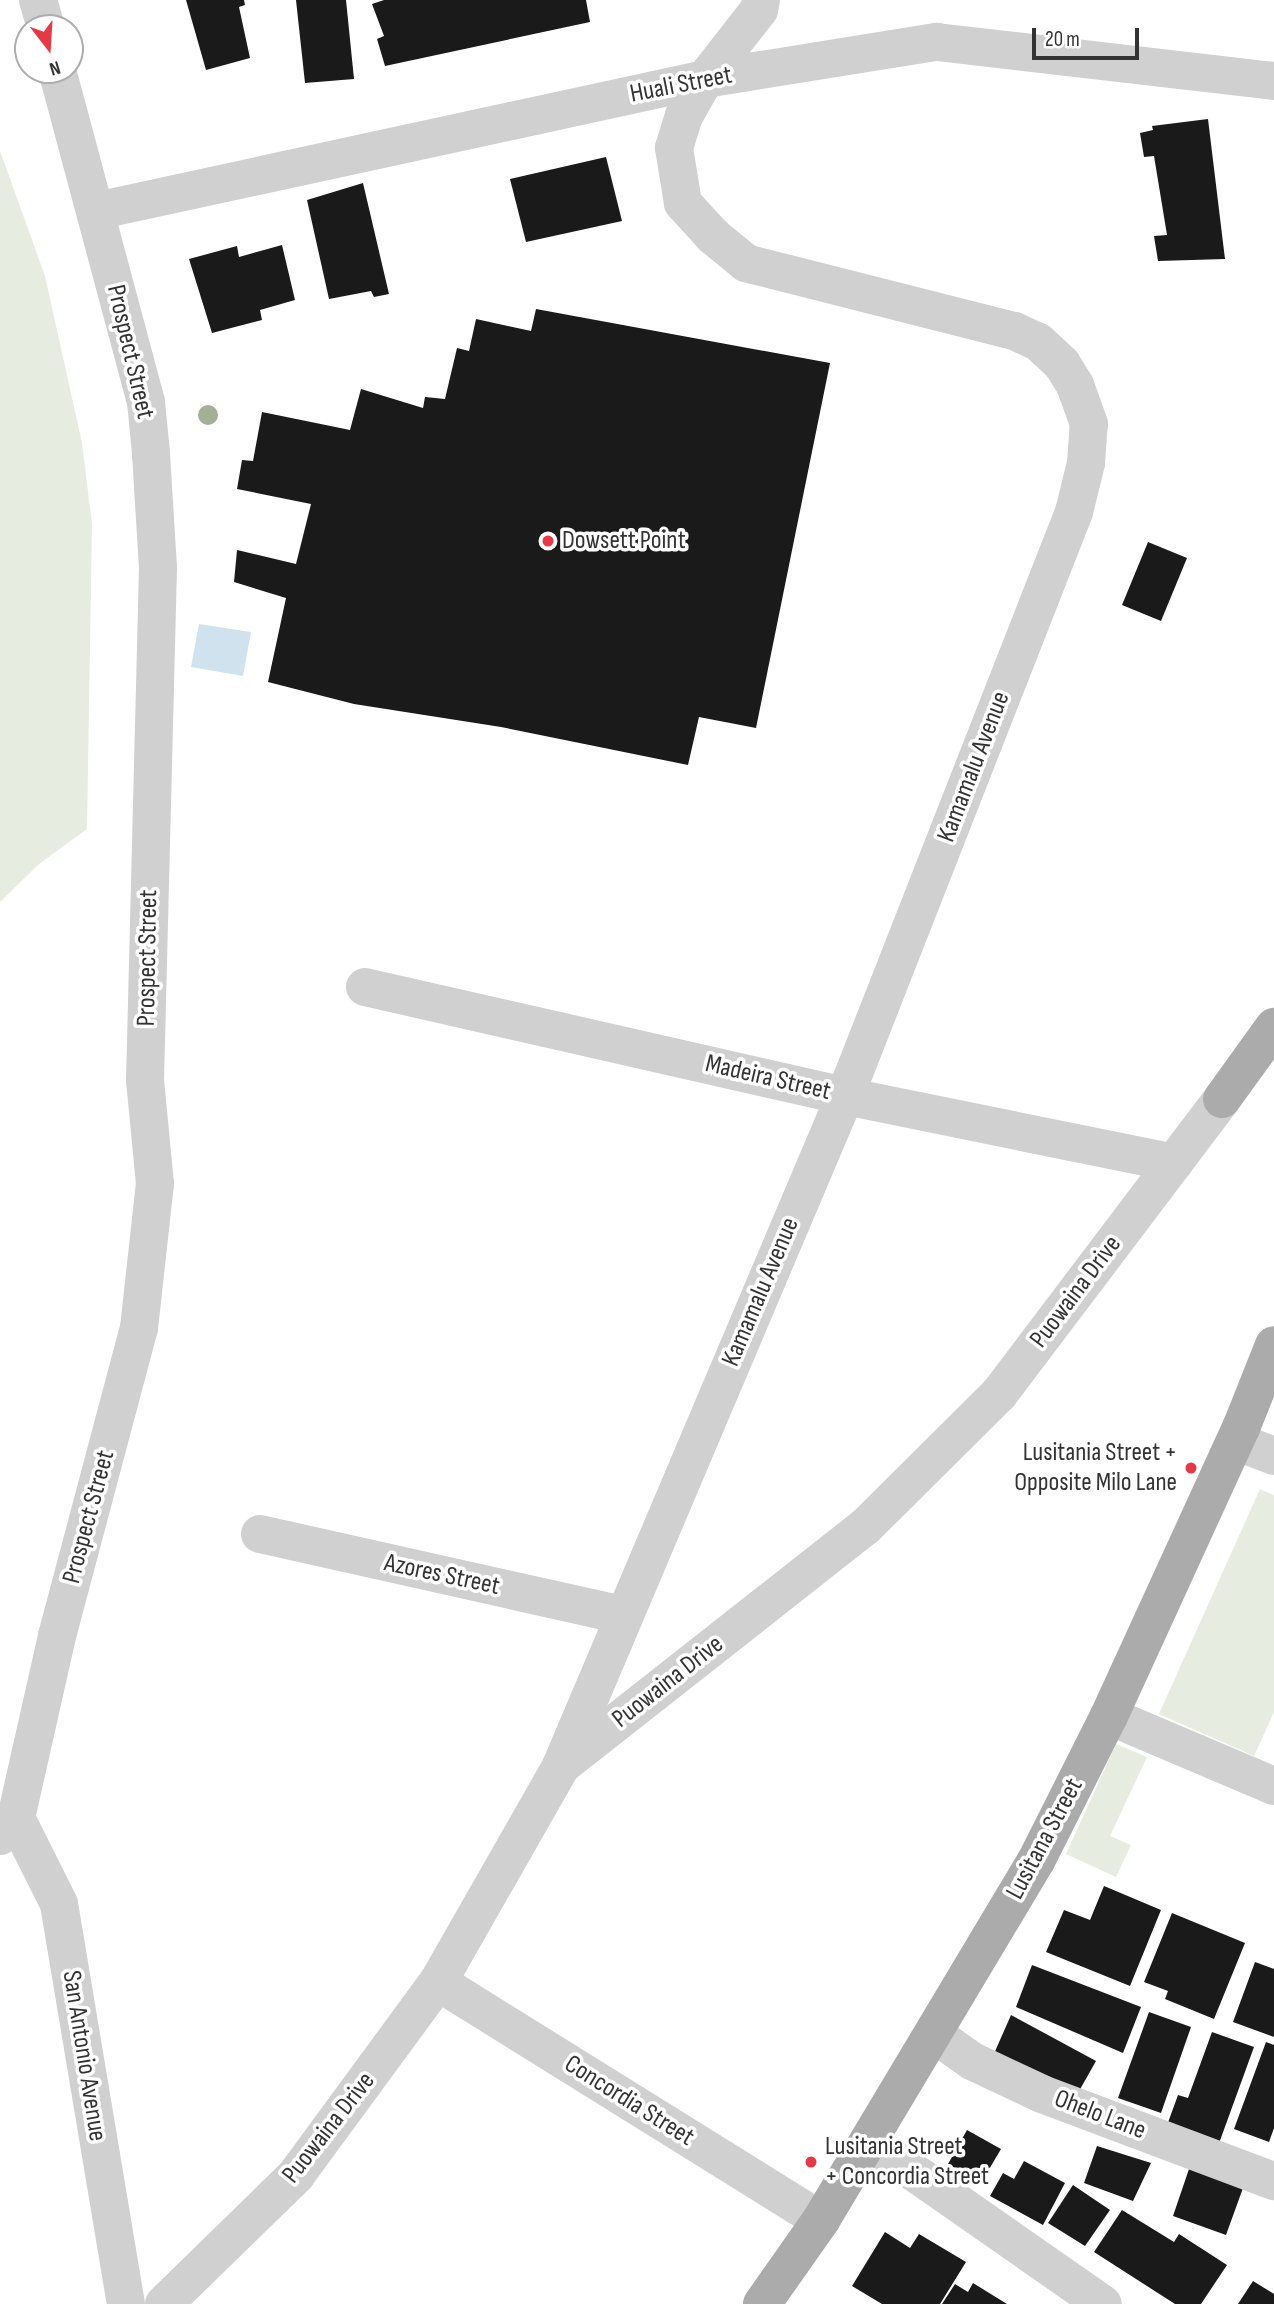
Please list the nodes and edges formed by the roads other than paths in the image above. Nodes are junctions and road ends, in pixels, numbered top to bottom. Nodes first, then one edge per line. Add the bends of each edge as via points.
1 (761, 0) edge
2 (705, 79) junction
3 (1274, 81) edge
4 (61, 84) edge
5 (96, 211) junction
6 (365, 987) dead end
7 (1274, 1027) edge
8 (1274, 1058) edge
9 (845, 1096) junction
10 (1222, 1099) junction
11 (1174, 1163) junction
12 (1274, 1345) edge
13 (1235, 1441) junction
14 (1274, 1456) edge
15 (260, 1534) dead end
16 (624, 1615) junction
17 (1108, 1716) junction
18 (561, 1766) junction
19 (1274, 1786) edge
20 (8, 1827) edge
21 (438, 1982) junction
22 (934, 2034) junction
23 (869, 2141) junction
24 (1274, 2181) edge
25 (821, 2220) junction
26 (126, 2304) edge
27 (164, 2304) edge
28 (761, 2304) edge
29 (1103, 2304) edge

1 - 2 street, Kamamalu Avenue via 759,10
2 - 3 street, Huali Street via 937,42
2 - 5 street, Huali Street
2 - 9 street, Kamamalu Avenue via 674,148 683,203 713,236 746,263 1014,331 1038,342 1062,364 1089,424 1074,512
4 - 5 street, Prospect Street
5 - 20 street, Prospect Street via 146,402 158,568 145,1081 155,1184 139,1328
6 - 9 street, Madeira Street
7 - 10 main road
8 - 10 main road
9 - 11 street, Madeira Street
9 - 16 street, Kamamalu Avenue
10 - 11 street, Puowaina Drive
11 - 18 street, Puowaina Drive via 999,1394 875,1517
12 - 13 main road, Lusitana Street
13 - 14 street
13 - 17 main road, Lusitana Street
15 - 16 street, Azores Street
16 - 18 street, Kamamalu Avenue
17 - 19 street
17 - 22 main road, Lusitana Street via 1036,1861
18 - 21 street, Puowaina Drive
20 - 26 street, San Antonio Avenue via 59,1905
21 - 25 street, Concordia Street
21 - 27 street, Puowaina Drive via 296,2175
22 - 23 main road, Lusitana Street
22 - 24 street, Ohelo Lane via 972,2061 1042,2094
23 - 25 main road, Lusitana Street
23 - 29 street
25 - 28 main road, Lusitana Street

